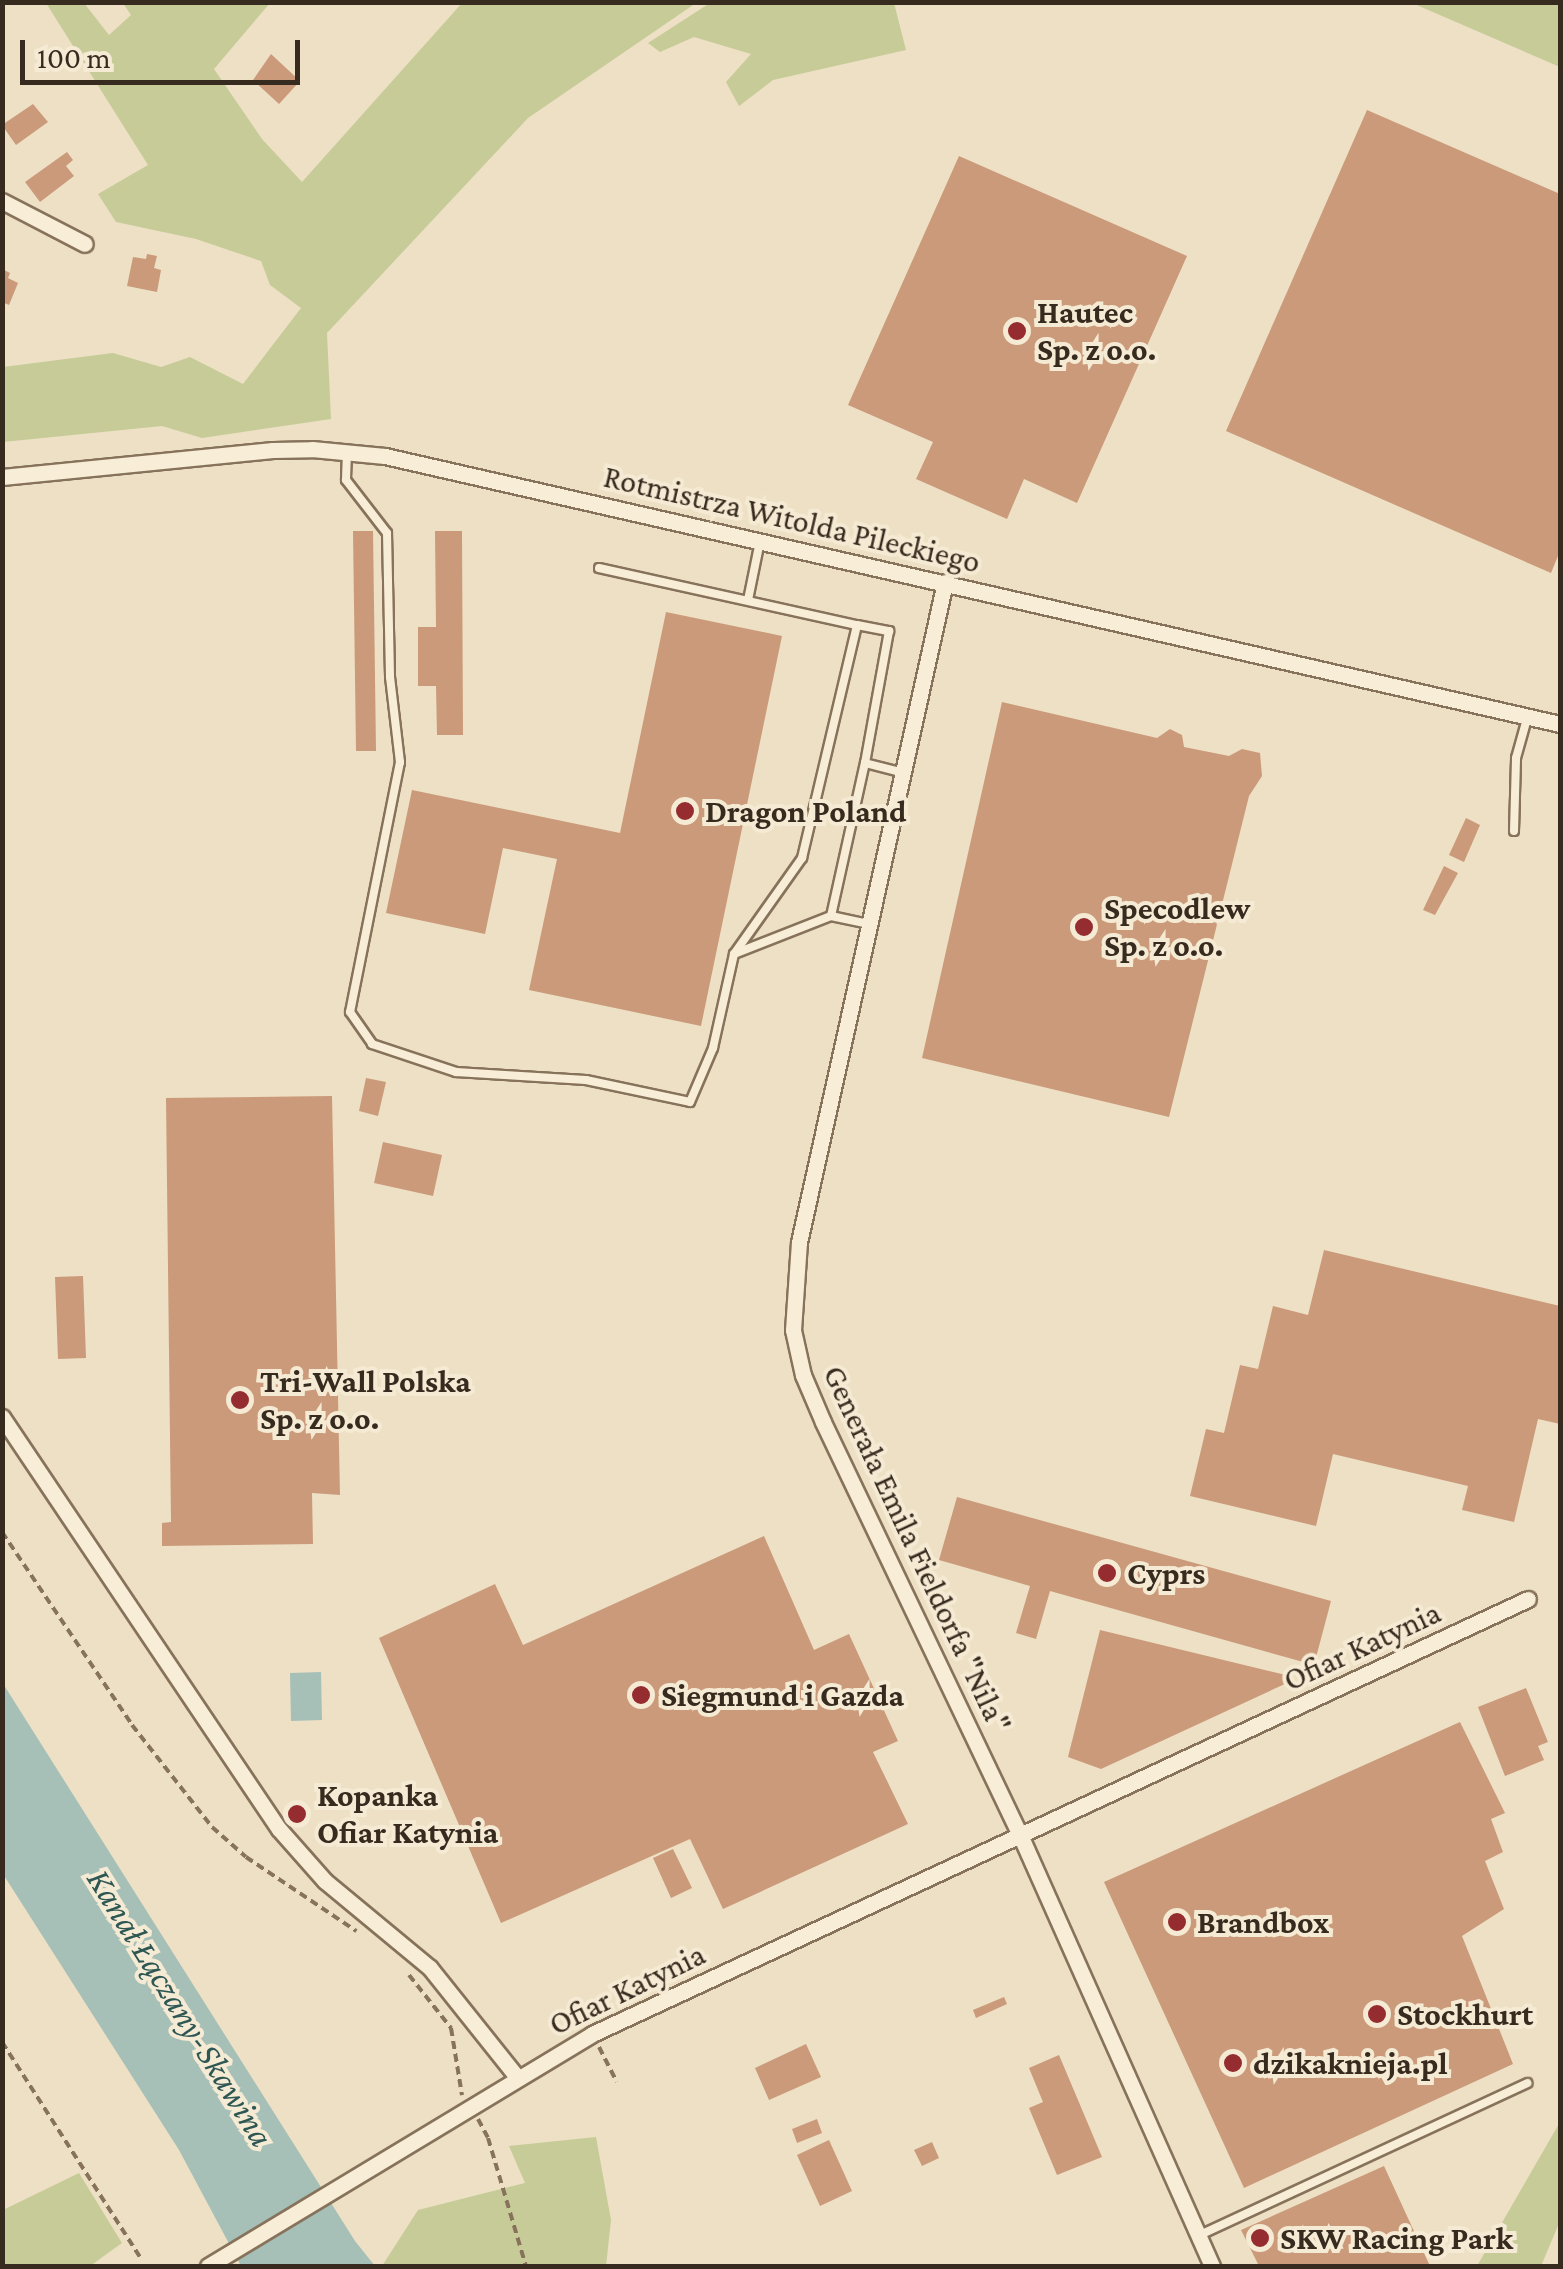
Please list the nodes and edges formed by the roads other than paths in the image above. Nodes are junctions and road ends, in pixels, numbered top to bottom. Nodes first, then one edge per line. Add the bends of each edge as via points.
1 (2, 201) edge
2 (85, 244) dead end
3 (346, 451) junction
4 (2, 477) edge
5 (760, 541) junction
6 (599, 568) dead end
7 (945, 582) junction
8 (748, 600) junction
9 (857, 624) junction
10 (1528, 714) junction
11 (1560, 724) edge
12 (864, 764) junction
13 (904, 774) junction
14 (1514, 831) dead end
15 (831, 916) junction
16 (870, 924) junction
17 (734, 954) junction
18 (2, 1416) edge
19 (1528, 1599) dead end
20 (1020, 1837) junction
21 (517, 2077) junction
22 (1527, 2083) dead end
23 (1198, 2236) junction
24 (208, 2266) edge
25 (1212, 2266) edge

1 - 2 street
3 - 4 street, Rotmistrza Witolda Pileckiego via 273,450
3 - 5 street, Rotmistrza Witolda Pileckiego
3 - 17 lane via 346,480 387,533 390,677 400,762 350,1012 372,1044 456,1072 586,1080 690,1102 713,1048
5 - 7 street, Rotmistrza Witolda Pileckiego
5 - 8 lane
6 - 8 lane
7 - 10 street, Rotmistrza Witolda Pileckiego
7 - 13 street, Generała Emila Fieldorfa "Nila"
8 - 9 lane
9 - 12 lane via 890,631
9 - 17 lane via 802,858
10 - 11 street, Rotmistrza Witolda Pileckiego
10 - 14 lane via 1516,758
12 - 13 lane
12 - 15 lane
13 - 16 street, Generała Emila Fieldorfa "Nila"
15 - 16 lane
15 - 17 lane
16 - 20 street, Generała Emila Fieldorfa "Nila" via 800,1242 793,1330 823,1422
18 - 21 street via 288,1840 338,1892 430,1968
19 - 20 street, Ofiar Katynia
20 - 21 street, Ofiar Katynia via 592,2034
20 - 23 street, Generała Emila Fieldorfa "Nila"
21 - 24 street, Ofiar Katynia
22 - 23 lane
23 - 25 street, Generała Emila Fieldorfa "Nila"

